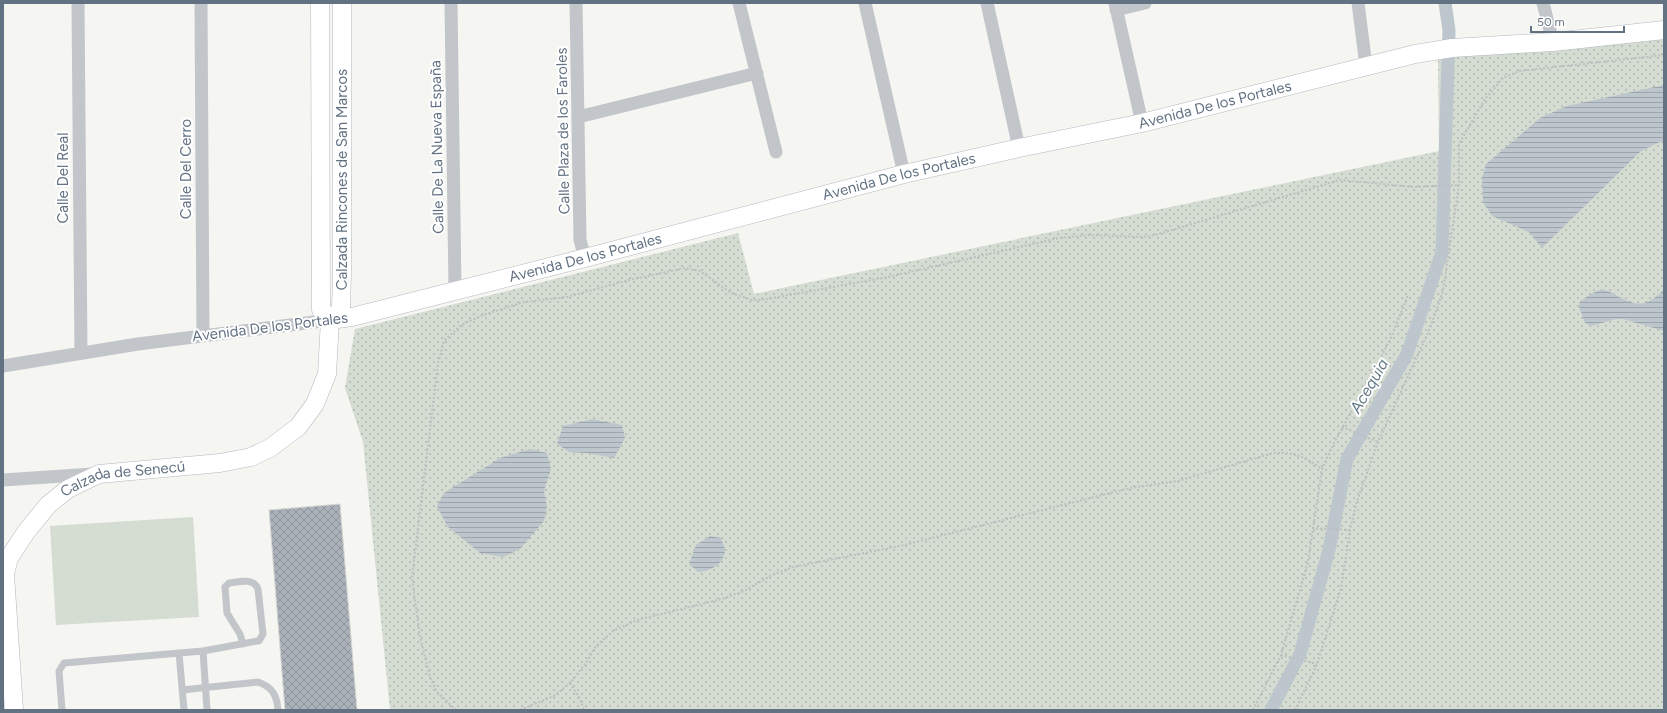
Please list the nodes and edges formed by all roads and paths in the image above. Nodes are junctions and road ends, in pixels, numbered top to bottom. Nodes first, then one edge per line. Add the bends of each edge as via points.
1 (78, 3) edge
2 (201, 3) edge
3 (320, 3) edge
4 (342, 3) edge
5 (451, 3) edge
6 (576, 3) edge
7 (740, 3) edge
8 (865, 3) edge
9 (987, 3) edge
10 (1145, 3) edge
11 (1358, 3) edge
12 (1544, 3) edge
13 (1116, 7) edge
14 (1664, 30) edge
15 (1553, 42) junction
16 (1664, 55) edge
17 (1366, 66) junction
18 (757, 74) junction
19 (578, 117) junction
20 (1142, 123) junction
21 (1019, 148) junction
22 (776, 152) dead end
23 (904, 174) junction
24 (1458, 186) junction
25 (585, 258) junction
26 (455, 290) junction
27 (1408, 295) dead end
28 (330, 320) junction
29 (203, 336) junction
30 (81, 353) junction
31 (3, 366) edge
32 (1342, 427) junction
33 (1378, 442) junction
34 (1322, 469) junction
35 (99, 474) junction
36 (3, 480) edge
37 (1312, 528) junction
38 (1350, 530) junction
39 (4, 574) edge
40 (243, 644) junction
41 (203, 651) junction
42 (179, 653) junction
43 (1281, 655) junction
44 (1316, 664) junction
45 (7, 665) edge
46 (570, 683) junction
47 (206, 688) junction
48 (182, 690) junction
49 (14, 710) edge
50 (62, 710) edge
51 (184, 710) edge
52 (207, 710) edge
53 (278, 710) edge
54 (456, 710) edge
55 (520, 710) edge
56 (584, 710) edge
57 (1253, 710) edge
58 (1295, 710) edge

1 - 30 street, Calle Del Real
2 - 29 street, Calle Del Cerro
3 - 28 street, Calzada Rincones de San Marcos via 321,310
4 - 28 street, Calzada Rincones de San Marcos via 342,273 340,309
5 - 26 street, Calle De La Nueva España
6 - 19 street, Calle Plaza de los Faroles
7 - 18 street
8 - 23 street
9 - 21 street
10 - 13 street
11 - 17 street
12 - 15 street
13 - 20 street
14 - 15 street, Avenida De los Portales
15 - 17 street, Avenida De los Portales via 1437,50
16 - 24 path via 1518,71 1503,78 1485,99 1460,144
17 - 20 street, Avenida De los Portales
18 - 19 street
18 - 22 street
19 - 25 street, Calle Plaza de los Faroles via 580,240
20 - 21 street, Avenida De los Portales
21 - 23 street, Avenida De los Portales
23 - 25 street, Avenida De los Portales
24 - 33 path via 1443,291 1431,326
24 - 54 path via 1415,187 1340,180 1155,235 1090,235 1059,238 888,277 762,300 752,300 731,293 700,271 685,268 567,297 524,302 461,325 444,340 438,363 412,578 420,637 430,677 437,692
25 - 26 street, Avenida De los Portales
26 - 28 street, Avenida De los Portales via 352,317
27 - 32 path via 1391,338
28 - 29 street, Avenida De los Portales
28 - 35 street, Calzada de Senecú via 327,374 315,404 298,427 270,448 251,457 220,463
29 - 30 street, Avenida De los Portales
30 - 31 street
32 - 33 path
32 - 34 path
33 - 38 path via 1357,500
34 - 37 path
34 - 46 path via 1302,456 1289,452 1273,453 1178,481 1130,488 900,546 793,568 770,576 722,600 637,620 613,631 596,646
35 - 36 street
35 - 39 street, Calzada de Senecú via 68,489 48,505 9,558
37 - 38 path
37 - 43 path via 1308,562
38 - 44 path via 1341,588
39 - 45 street, Calzada de Senecú
40 - 40 lane via 260,641 263,634 258,589 250,581 229,583 225,587 227,613
40 - 41 lane
41 - 42 lane
41 - 47 lane
42 - 48 lane
42 - 50 lane via 64,663 59,671
43 - 44 path
43 - 57 path
44 - 58 path
45 - 49 street, Calzada de Senecú
46 - 55 path via 554,696
46 - 56 path
47 - 48 lane
47 - 52 lane
47 - 53 lane via 258,682 273,690
48 - 51 lane

